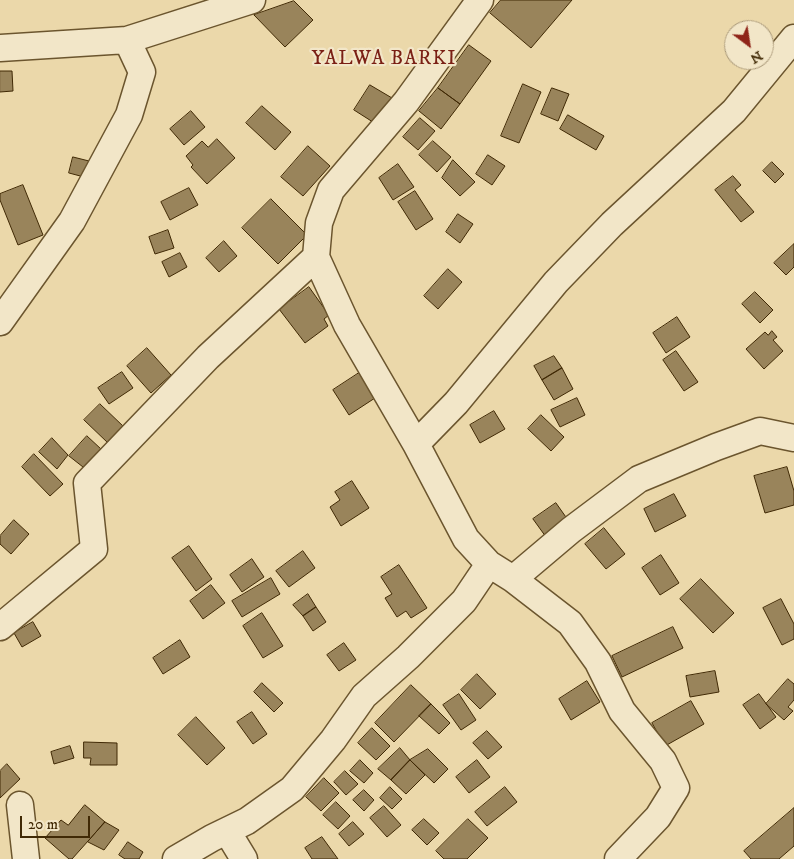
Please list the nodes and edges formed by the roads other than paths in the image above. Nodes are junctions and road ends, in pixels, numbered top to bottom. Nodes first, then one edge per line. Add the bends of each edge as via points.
1 (252, 0) edge
2 (480, 0) edge
3 (794, 38) edge
4 (127, 40) junction
5 (0, 48) edge
6 (316, 258) junction
7 (0, 322) edge
8 (794, 438) edge
9 (416, 444) junction
10 (489, 564) junction
11 (514, 579) junction
12 (0, 627) edge
13 (20, 806) dead end
14 (227, 831) junction
15 (26, 859) edge
16 (176, 859) edge
17 (244, 859) edge
18 (618, 859) edge

1 - 4 street
2 - 6 street via 406,102 331,190 319,223
3 - 9 street via 734,111 612,224 556,282 456,403
4 - 5 street
4 - 7 street via 142,72 129,114 72,221
6 - 9 street via 347,325
6 - 12 street via 208,357 88,483 94,549
8 - 11 street via 760,431 639,479 571,530
9 - 10 street via 466,539
10 - 11 street
10 - 14 street via 464,601 364,696 292,789
11 - 18 street via 570,623 598,662 622,711 663,761 676,788 658,816
13 - 15 street
14 - 16 street
14 - 17 street

